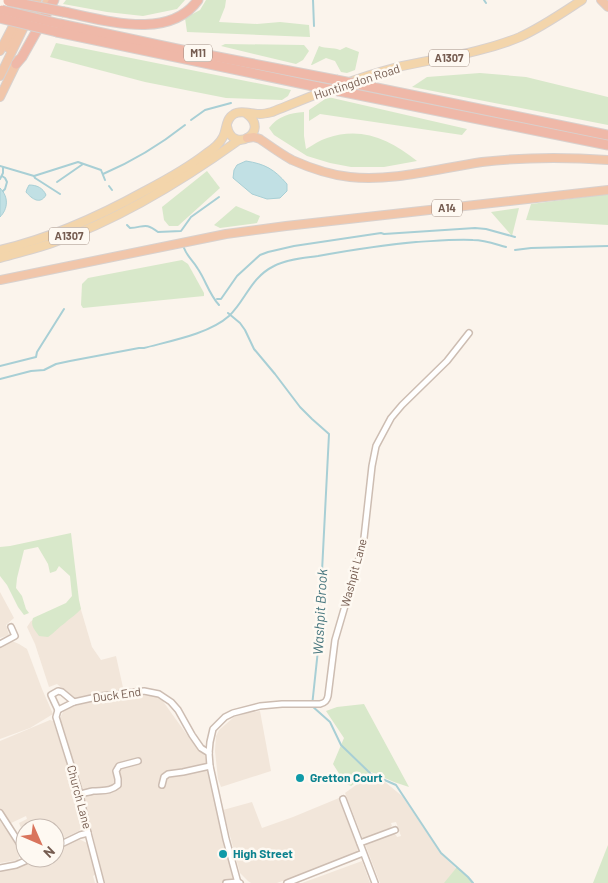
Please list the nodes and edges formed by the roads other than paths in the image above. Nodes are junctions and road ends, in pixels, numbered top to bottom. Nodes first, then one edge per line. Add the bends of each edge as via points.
1 (6, 0) edge
2 (25, 0) edge
3 (29, 0) edge
4 (37, 0) edge
5 (48, 0) edge
6 (54, 0) edge
7 (198, 0) edge
8 (582, 0) edge
9 (601, 0) edge
10 (608, 7) edge
11 (1, 13) edge
12 (58, 28) junction
13 (0, 51) edge
14 (16, 64) junction
15 (0, 69) edge
16 (0, 76) edge
17 (0, 97) edge
18 (272, 112) junction
19 (247, 114) junction
20 (227, 126) junction
21 (254, 126) junction
22 (608, 135) edge
23 (243, 139) junction
24 (608, 145) edge
25 (608, 160) edge
26 (608, 190) edge
27 (0, 250) edge
28 (0, 258) edge
29 (0, 280) edge
30 (469, 333) dead end
31 (11, 627) dead end
32 (0, 644) edge
33 (74, 702) junction
34 (58, 710) junction
35 (209, 753) junction
36 (138, 761) dead end
37 (210, 766) junction
38 (162, 785) dead end
39 (80, 794) junction
40 (342, 799) dead end
41 (0, 813) edge
42 (396, 829) dead end
43 (88, 833) junction
44 (15, 836) edge
45 (65, 842) edge
46 (360, 843) junction
47 (364, 853) junction
48 (15, 865) edge
49 (0, 868) edge
50 (239, 882) edge
51 (101, 883) edge
52 (226, 883) edge
53 (287, 883) edge
54 (376, 883) edge

1 - 7 highway, bridge via 118,22 154,25 180,16
2 - 13 highway
3 - 15 highway
4 - 16 highway
5 - 14 highway
6 - 14 highway
8 - 18 main road, Huntingdon Road / A1307 via 519,37 462,55 394,68
9 - 10 highway
11 - 12 highway, M11, bridge
12 - 22 highway, M11, bridge
12 - 24 highway, M11, bridge via 118,46
14 - 17 highway
18 - 19 main road, Huntingdon Road / A1307
18 - 21 main road, Huntingdon Road / A1307
19 - 20 main road via 234,114
19 - 21 main road
20 - 23 main road via 231,136
20 - 27 main road, A1307 via 217,146 116,207 48,237
21 - 23 main road via 252,133
23 - 25 highway via 260,139 290,159 314,169 350,177 390,177 484,162 572,158
23 - 28 main road, A1307 via 134,206 68,237
26 - 29 highway, A14 via 226,234
30 - 35 street, Washpit Lane via 447,360 402,404 376,446 364,538 335,640 327,700 324,703 260,706 233,712 213,729
31 - 32 street via 15,636
33 - 34 street, Duck End
33 - 34 street, Church Lane via 58,691 51,695
33 - 35 street, Duck End via 144,691 159,694 178,710 201,748
34 - 39 street, Church Lane via 56,717
35 - 37 street
36 - 39 street via 119,766 116,771 118,786 114,789
37 - 38 street via 168,774
37 - 50 street
39 - 43 street, Church Lane
40 - 46 street
41 - 44 street
42 - 46 street
43 - 45 street
43 - 51 street, Church Lane
46 - 47 street
47 - 53 street
47 - 54 street
48 - 49 street
50 - 52 street

